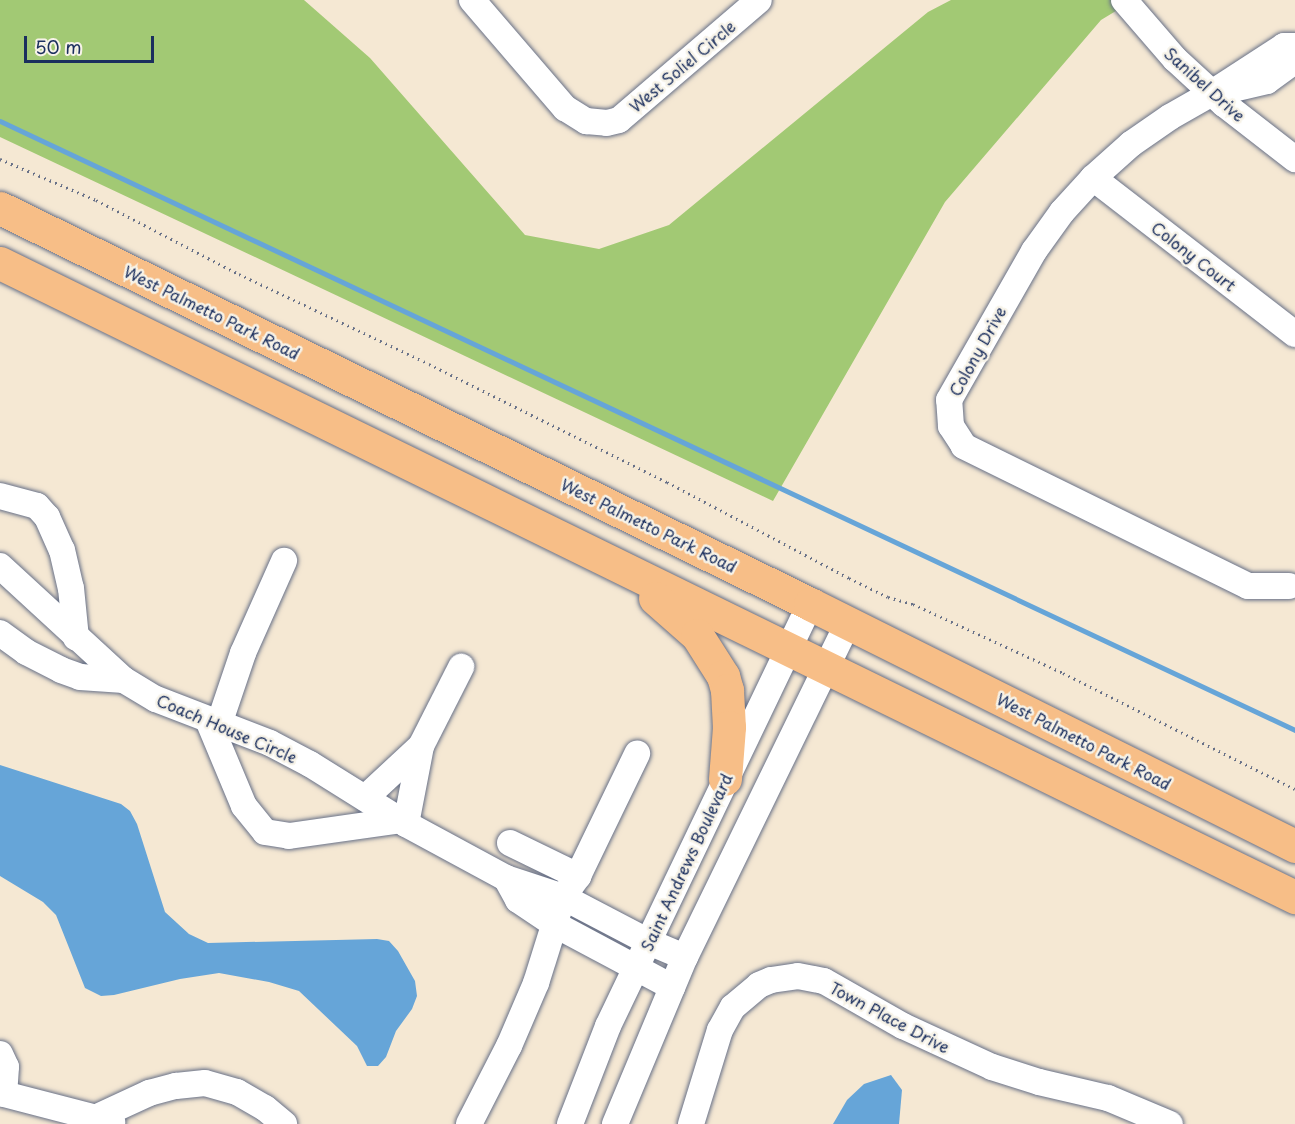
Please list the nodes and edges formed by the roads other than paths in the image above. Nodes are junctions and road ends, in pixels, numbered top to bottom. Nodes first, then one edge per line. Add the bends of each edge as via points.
1 (472, 0) edge
2 (759, 0) edge
3 (1124, 0) edge
4 (1295, 46) edge
5 (1295, 61) edge
6 (1212, 93) junction
7 (1295, 159) edge
8 (1093, 178) junction
9 (0, 208) edge
10 (0, 263) edge
11 (173, 293) junction
12 (1295, 334) edge
13 (151, 337) junction
14 (0, 496) edge
15 (284, 561) dead end
16 (614, 564) junction
17 (0, 566) edge
18 (1289, 586) dead end
19 (810, 604) junction
20 (848, 622) junction
21 (0, 633) edge
22 (76, 638) junction
23 (788, 650) junction
24 (461, 667) dead end
25 (826, 668) junction
26 (124, 680) junction
27 (214, 722) junction
28 (422, 746) junction
29 (637, 754) dead end
30 (725, 779) junction
31 (365, 798) junction
32 (403, 822) junction
33 (510, 843) dead end
34 (1295, 846) edge
35 (578, 876) junction
36 (506, 878) junction
37 (562, 897) junction
38 (1295, 897) edge
39 (554, 924) junction
40 (649, 942) junction
41 (685, 957) junction
42 (636, 970) junction
43 (672, 987) junction
44 (0, 1054) edge
45 (2, 1093) edge
46 (106, 1121) edge
47 (284, 1124) edge
48 (469, 1124) edge
49 (570, 1124) edge
50 (615, 1124) edge
51 (691, 1124) edge
52 (1170, 1124) edge

1 - 2 street, West Soliel Circle via 575,117 608,123 619,120
3 - 6 street, Sanibel Drive via 1175,59
4 - 6 street via 1284,46
5 - 6 street via 1267,81
6 - 7 street, Sanibel Drive
6 - 8 street, Colony Drive via 1131,144
8 - 12 street, Colony Court
8 - 18 street, Colony Drive via 1034,251 954,388 949,400 951,426 964,446 1248,586
9 - 11 main road, West Palmetto Park Road
10 - 13 main road
11 - 13 main road
11 - 19 main road, West Palmetto Park Road
13 - 16 main road
14 - 22 street via 37,506 47,517 71,588
15 - 27 street
16 - 23 main road
16 - 30 main road via 697,635 718,664 727,690
17 - 22 street, Coach House Circle
19 - 20 main road, West Palmetto Park Road
19 - 23 street, Saint Andrews Boulevard
20 - 25 street
20 - 34 main road, West Palmetto Park Road
21 - 26 street via 61,670 80,677
22 - 26 street, Coach House Circle
23 - 25 main road
23 - 30 street, Saint Andrews Boulevard
24 - 28 street
25 - 38 main road
25 - 41 street
26 - 27 street, Coach House Circle via 156,699
27 - 31 street, Coach House Circle via 270,743
27 - 32 street via 244,806 265,832 289,836
28 - 31 street
28 - 32 street
29 - 35 street
30 - 40 street, Saint Andrews Boulevard
31 - 32 street, Coach House Circle
32 - 36 street, Coach House Circle
33 - 35 street
35 - 37 street
36 - 37 street, Coach House Circle
36 - 39 street, Coach House Circle via 518,900
37 - 39 street
37 - 40 street, Coach House Circle
39 - 42 street, Coach House Circle
39 - 48 street via 523,1014
40 - 41 street, Coach House Circle
40 - 42 street, Saint Andrews Boulevard
41 - 43 street
42 - 43 street, Coach House Circle
42 - 49 street, Saint Andrews Boulevard via 608,1026
43 - 50 street
44 - 45 street via 6,1066
45 - 46 street
46 - 47 street via 149,1093 205,1083 237,1092
51 - 52 street, Town Place Drive via 720,1030 733,1007 759,985 798,976 824,981 903,1026 992,1067 1108,1098

